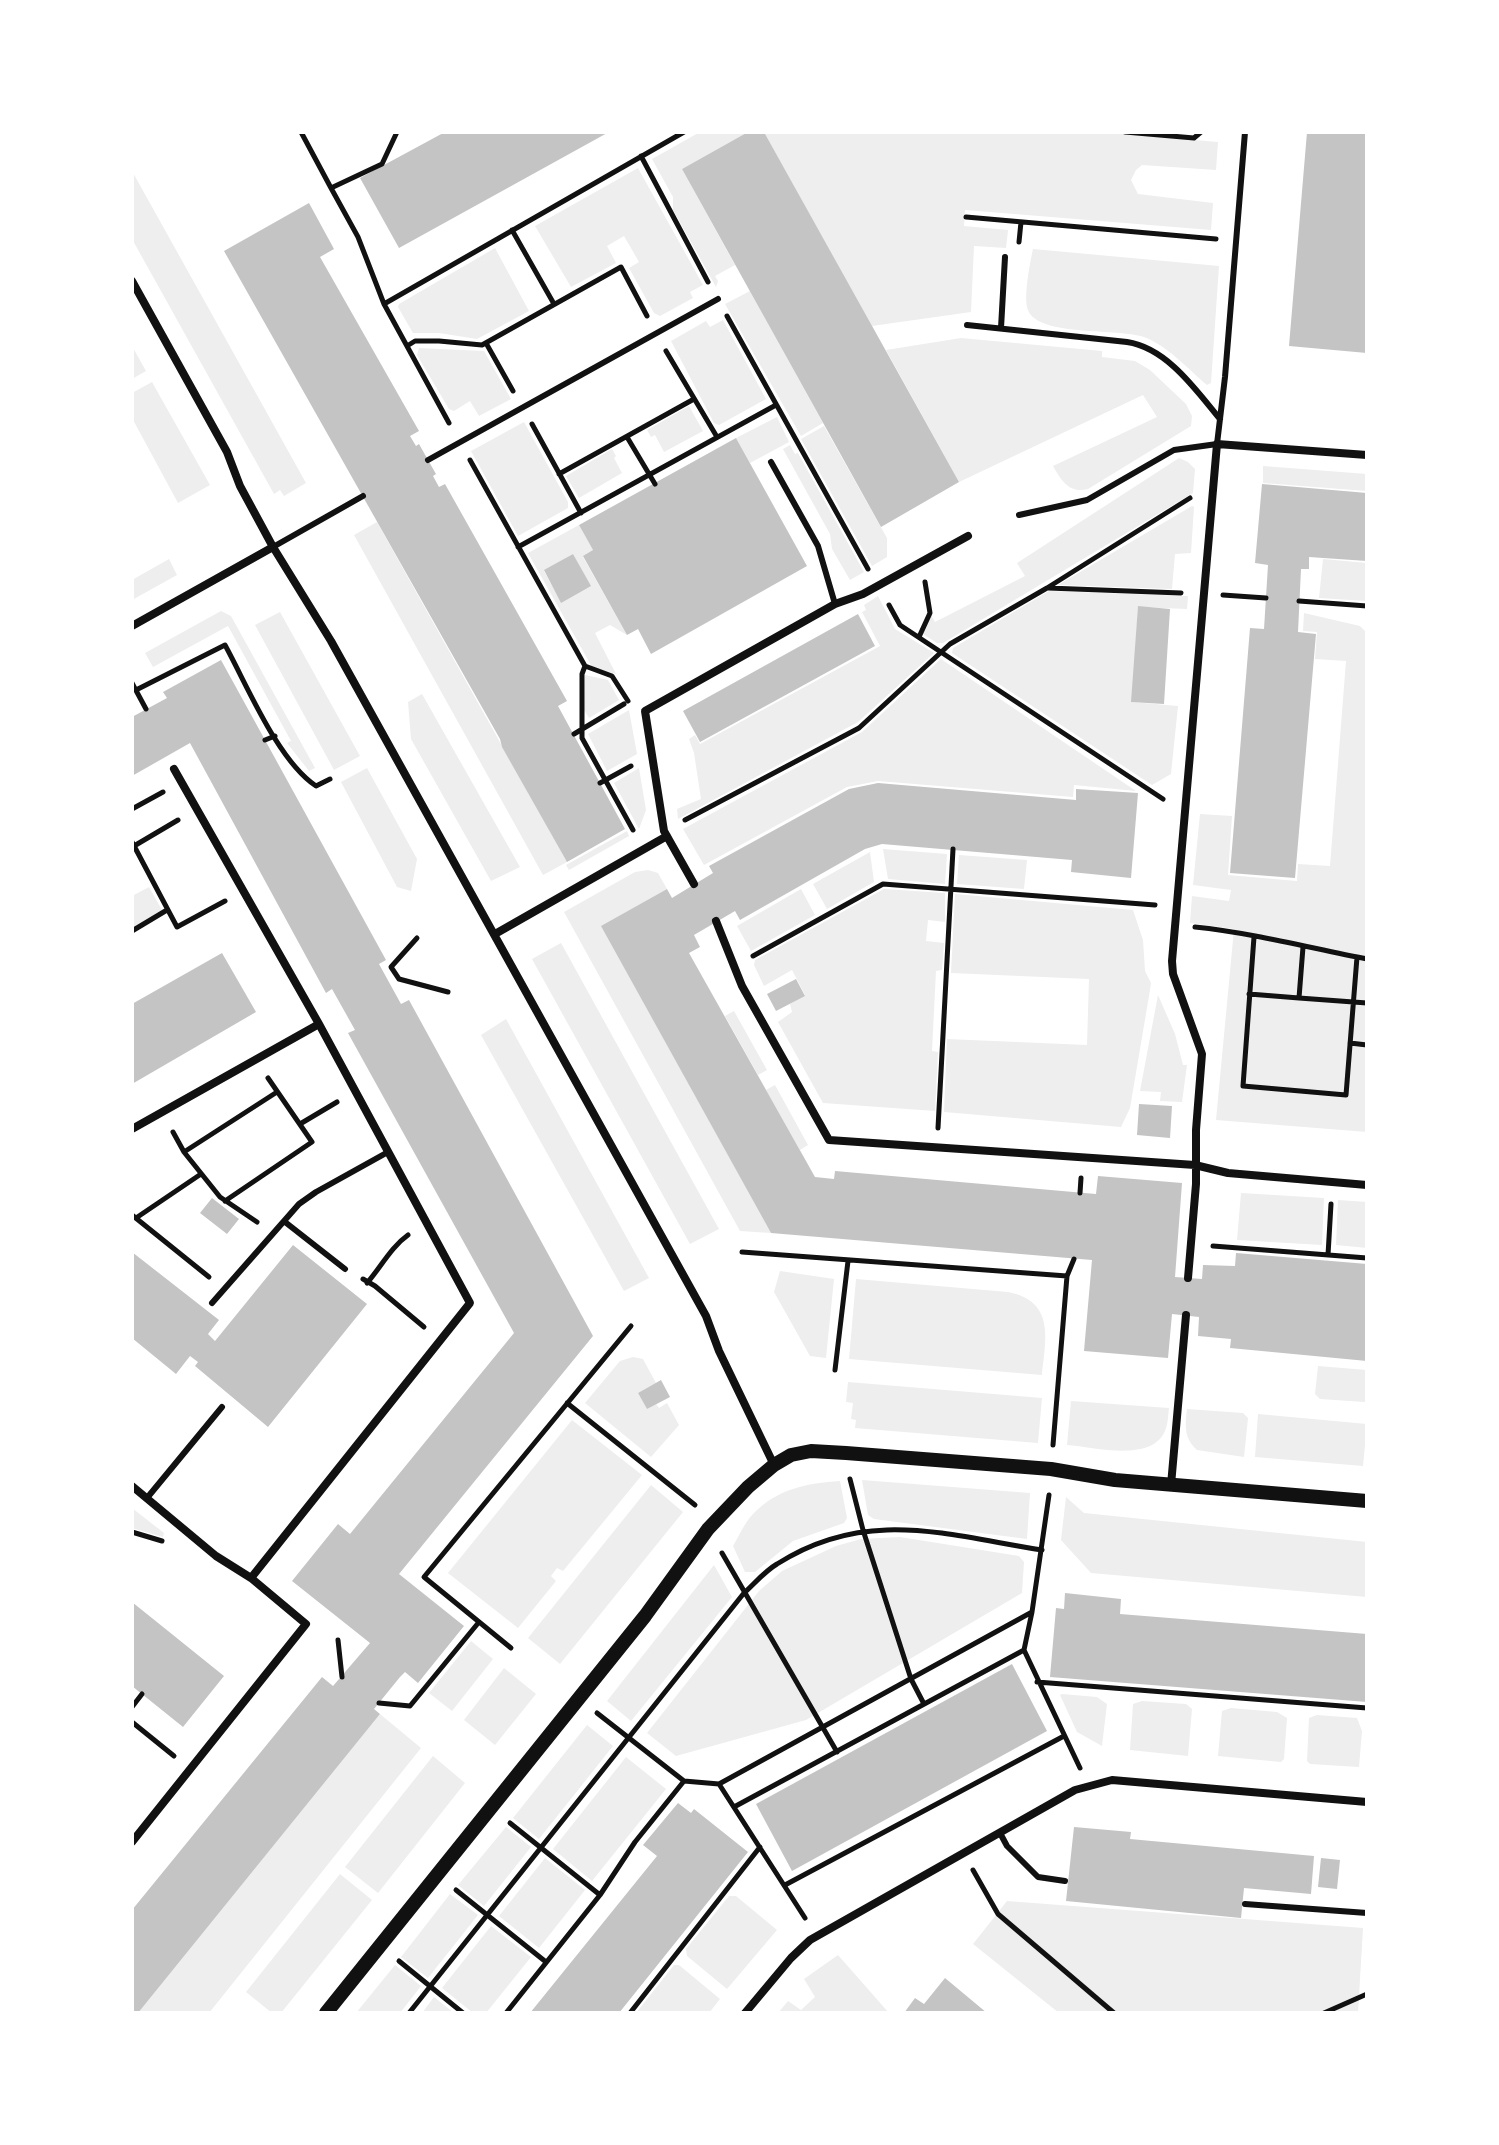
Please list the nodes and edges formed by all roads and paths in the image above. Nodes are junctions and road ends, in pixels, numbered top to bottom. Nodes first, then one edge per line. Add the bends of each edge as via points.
1 (301, 132) edge
2 (397, 132) edge
3 (684, 132) edge
4 (1125, 132) edge
5 (1201, 132) edge
6 (1245, 132) edge
7 (641, 156) junction
8 (331, 188) junction
9 (663, 196) dead end
10 (966, 217) dead end
11 (1021, 222) junction
12 (512, 230) junction
13 (1020, 231) dead end
14 (1210, 238) dead end
15 (1005, 257) dead end
16 (132, 281) edge
17 (718, 299) dead end
18 (384, 304) junction
19 (554, 304) junction
20 (967, 325) dead end
21 (653, 327) dead end
22 (1001, 328) junction
23 (660, 339) dead end
24 (486, 343) junction
25 (407, 346) junction
26 (518, 399) dead end
27 (694, 399) junction
28 (776, 405) dead end
29 (527, 416) dead end
30 (1220, 419) junction
31 (454, 434) dead end
32 (794, 436) dead end
33 (627, 437) junction
34 (717, 437) junction
35 (1217, 444) junction
36 (465, 451) dead end
37 (1367, 455) edge
38 (428, 460) dead end
39 (771, 462) dead end
40 (559, 474) junction
41 (649, 475) junction
42 (655, 484) dead end
43 (1212, 485) junction
44 (363, 496) dead end
45 (581, 513) junction
46 (1019, 515) dead end
47 (968, 536) dead end
48 (273, 547) junction
49 (518, 547) junction
50 (874, 578) dead end
51 (1047, 588) junction
52 (1194, 594) dead end
53 (883, 595) dead end
54 (1212, 595) dead end
55 (1266, 598) dead end
56 (1299, 601) dead end
57 (835, 604) junction
58 (1367, 606) edge
59 (930, 613) dead end
60 (132, 626) edge
61 (919, 637) junction
62 (942, 651) junction
63 (585, 666) junction
64 (132, 683) edge
65 (136, 690) junction
66 (628, 702) junction
67 (146, 709) dead end
68 (633, 712) dead end
69 (581, 730) junction
70 (574, 734) dead end
71 (275, 736) junction
72 (265, 740) dead end
73 (641, 760) dead end
74 (174, 769) dead end
75 (330, 779) dead end
76 (603, 782) junction
77 (173, 787) dead end
78 (1166, 802) dead end
79 (132, 809) edge
80 (673, 826) dead end
81 (167, 827) dead end
82 (636, 836) dead end
83 (667, 836) junction
84 (133, 844) edge
85 (953, 849) dead end
86 (694, 884) dead end
87 (951, 890) junction
88 (233, 896) dead end
89 (1129, 903) dead end
90 (167, 910) junction
91 (716, 921) dead end
92 (1174, 924) junction
93 (132, 931) edge
94 (495, 934) junction
95 (1254, 937) junction
96 (417, 938) dead end
97 (1303, 947) junction
98 (1357, 957) junction
99 (1367, 959) edge
100 (745, 960) dead end
101 (391, 967) junction
102 (383, 971) dead end
103 (399, 979) junction
104 (390, 984) dead end
105 (448, 992) dead end
106 (1249, 994) junction
107 (1299, 998) junction
108 (1354, 1002) junction
109 (1367, 1003) edge
110 (319, 1024) junction
111 (1350, 1043) junction
112 (1367, 1045) edge
113 (262, 1068) dead end
114 (277, 1092) junction
115 (345, 1098) dead end
116 (939, 1112) dead end
117 (166, 1120) dead end
118 (300, 1124) junction
119 (132, 1129) edge
120 (184, 1152) junction
121 (388, 1152) junction
122 (1195, 1165) junction
123 (201, 1174) junction
124 (1332, 1182) junction
125 (1367, 1185) edge
126 (225, 1201) junction
127 (134, 1216) edge
128 (285, 1222) junction
129 (264, 1227) dead end
130 (418, 1228) dead end
131 (1192, 1244) junction
132 (742, 1252) dead end
133 (1328, 1255) junction
134 (1367, 1258) edge
135 (1074, 1259) dead end
136 (848, 1261) junction
137 (345, 1269) joint
138 (1067, 1276) junction
139 (1188, 1278) dead end
140 (367, 1283) junction
141 (218, 1284) dead end
142 (212, 1303) dead end
143 (1186, 1315) dead end
144 (631, 1326) dead end
145 (434, 1336) dead end
146 (835, 1370) dead end
147 (567, 1403) junction
148 (222, 1407) dead end
149 (1053, 1445) dead end
150 (774, 1465) junction
151 (850, 1479) dead end
152 (1171, 1485) junction
153 (132, 1486) edge
154 (1049, 1495) dead end
155 (147, 1498) junction
156 (1367, 1501) edge
157 (695, 1505) dead end
158 (863, 1530) junction
159 (1042, 1550) junction
160 (721, 1552) dead end
161 (251, 1578) junction
162 (744, 1593) junction
163 (1032, 1612) junction
164 (479, 1622) junction
165 (338, 1640) dead end
166 (511, 1648) dead end
167 (1024, 1650) junction
168 (342, 1677) dead end
169 (911, 1679) junction
170 (1037, 1682) junction
171 (142, 1694) dead end
172 (379, 1703) dead end
173 (924, 1704) junction
174 (132, 1707) edge
175 (1367, 1708) edge
176 (597, 1713) dead end
177 (132, 1722) edge
178 (823, 1728) junction
179 (1064, 1736) junction
180 (629, 1738) junction
181 (837, 1752) junction
182 (190, 1770) junction
183 (684, 1781) junction
184 (719, 1784) junction
185 (1088, 1786) junction
186 (1367, 1802) edge
187 (734, 1807) junction
188 (509, 1823) dead end
189 (1000, 1833) junction
190 (132, 1842) edge
191 (760, 1847) junction
192 (541, 1848) junction
193 (971, 1866) dead end
194 (1065, 1881) dead end
195 (785, 1885) junction
196 (454, 1889) dead end
197 (600, 1895) junction
198 (1245, 1904) dead end
199 (1367, 1913) edge
200 (487, 1915) junction
201 (808, 1922) dead end
202 (397, 1960) dead end
203 (546, 1962) junction
204 (430, 1987) junction
205 (1367, 1994) edge
206 (326, 2013) edge
207 (409, 2013) edge
208 (463, 2013) edge
209 (506, 2013) edge
210 (630, 2013) edge
211 (745, 2013) edge
212 (1114, 2013) edge
213 (1324, 2013) edge

1 - 8 path
2 - 8 path via 382,164
3 - 7 path
4 - 5 path via 1194,138
6 - 30 lane
7 - 9 path
7 - 12 path
8 - 18 path via 358,237
10 - 11 path
11 - 13 path
11 - 14 path
12 - 18 path
12 - 19 path
15 - 22 lane
16 - 48 street
17 - 38 lane
18 - 25 path
19 - 21 path via 621,267
19 - 24 path
20 - 22 lane
22 - 30 lane via 1145,347 1192,386
23 - 27 path
24 - 25 path via 415,341
24 - 26 path
25 - 31 path
27 - 33 path
27 - 34 path
28 - 34 path
29 - 40 path
30 - 35 lane
32 - 50 path
33 - 40 path
33 - 41 path
34 - 41 path
35 - 37 street
35 - 43 street
35 - 46 lane via 1174,450 1087,500
36 - 49 path
39 - 57 lane via 818,546
40 - 45 path
41 - 42 path
41 - 45 path
43 - 51 path
43 - 92 street
44 - 48 lane
45 - 49 path
47 - 57 street
48 - 60 street
48 - 94 street
49 - 63 path
51 - 52 path
51 - 62 path
53 - 61 path via 900,625
54 - 55 path
56 - 58 path
57 - 83 street via 645,711
59 - 61 path
61 - 62 path
62 - 78 path
62 - 80 path via 859,728
63 - 66 path via 612,676
63 - 69 path
64 - 65 path
65 - 67 path
65 - 71 path via 225,645
66 - 68 path
66 - 69 path
69 - 70 path
69 - 76 path
71 - 72 path
71 - 75 path via 304,778 316,786
73 - 76 path
74 - 110 street
76 - 82 path
77 - 79 path
81 - 84 path
83 - 86 street
83 - 94 street
84 - 90 path
85 - 87 path
87 - 89 path
87 - 100 path via 883,884
87 - 116 path
88 - 90 path via 177,927
90 - 93 path
91 - 122 street via 742,986 829,1140
92 - 95 path
92 - 122 street via 1173,974 1202,1054
94 - 150 street via 706,1316
95 - 97 path
95 - 106 path
96 - 101 path
97 - 98 path
97 - 107 path
98 - 99 path
98 - 108 path
101 - 102 path
101 - 103 path
103 - 104 path
103 - 105 path
106 - 107 path
106 - 111 path via 1243,1086 1346,1095
107 - 108 path
108 - 109 path
108 - 111 path
110 - 119 street
110 - 121 street
111 - 112 path
113 - 114 path
114 - 118 path
114 - 120 path
115 - 118 path
117 - 120 path
118 - 126 path via 312,1142
120 - 123 path
121 - 128 lane via 316,1192
121 - 161 street via 470,1303
122 - 124 street
122 - 131 street
123 - 126 path
123 - 127 path
124 - 125 street
124 - 133 path
126 - 129 path
127 - 141 path
128 - 137 lane
128 - 142 lane
130 - 140 path via 397,1243
131 - 133 path
131 - 139 street
132 - 136 path
133 - 134 path
135 - 138 path
136 - 138 path
136 - 146 path
137 - 140 path
138 - 149 path
140 - 145 path
143 - 152 street
144 - 147 path
147 - 157 path
147 - 164 path via 424,1577
148 - 155 lane
150 - 152 street via 801,1453 826,1452
150 - 206 street via 708,1529 645,1616
151 - 158 path
152 - 156 street
153 - 155 street
154 - 159 path
155 - 161 street
158 - 159 path via 900,1528
158 - 162 path via 817,1542 774,1565
158 - 169 path
159 - 163 path
160 - 162 path
161 - 182 street via 306,1624
162 - 178 path
162 - 180 path
163 - 167 path
163 - 169 path
164 - 166 path
164 - 172 path via 410,1706
165 - 168 path
167 - 170 path
167 - 173 path
169 - 173 path
169 - 178 path
170 - 175 path
170 - 179 path
171 - 174 path
173 - 181 path
176 - 180 path
177 - 182 path
178 - 181 path
178 - 184 path
179 - 185 path
179 - 195 path
180 - 183 path
180 - 192 path
181 - 187 path
182 - 190 street
183 - 184 path
183 - 197 path
184 - 187 path
185 - 186 street via 1112,1780
185 - 189 street
187 - 191 path
188 - 192 path
189 - 194 lane via 1038,1877
189 - 211 street via 810,1940
191 - 195 path
191 - 210 path
192 - 197 path
192 - 200 path
193 - 212 path via 998,1914
195 - 201 path
196 - 200 path
197 - 203 path
198 - 199 lane
200 - 203 path
200 - 204 path
202 - 204 path
203 - 209 path
204 - 207 path
204 - 208 path
205 - 213 path

